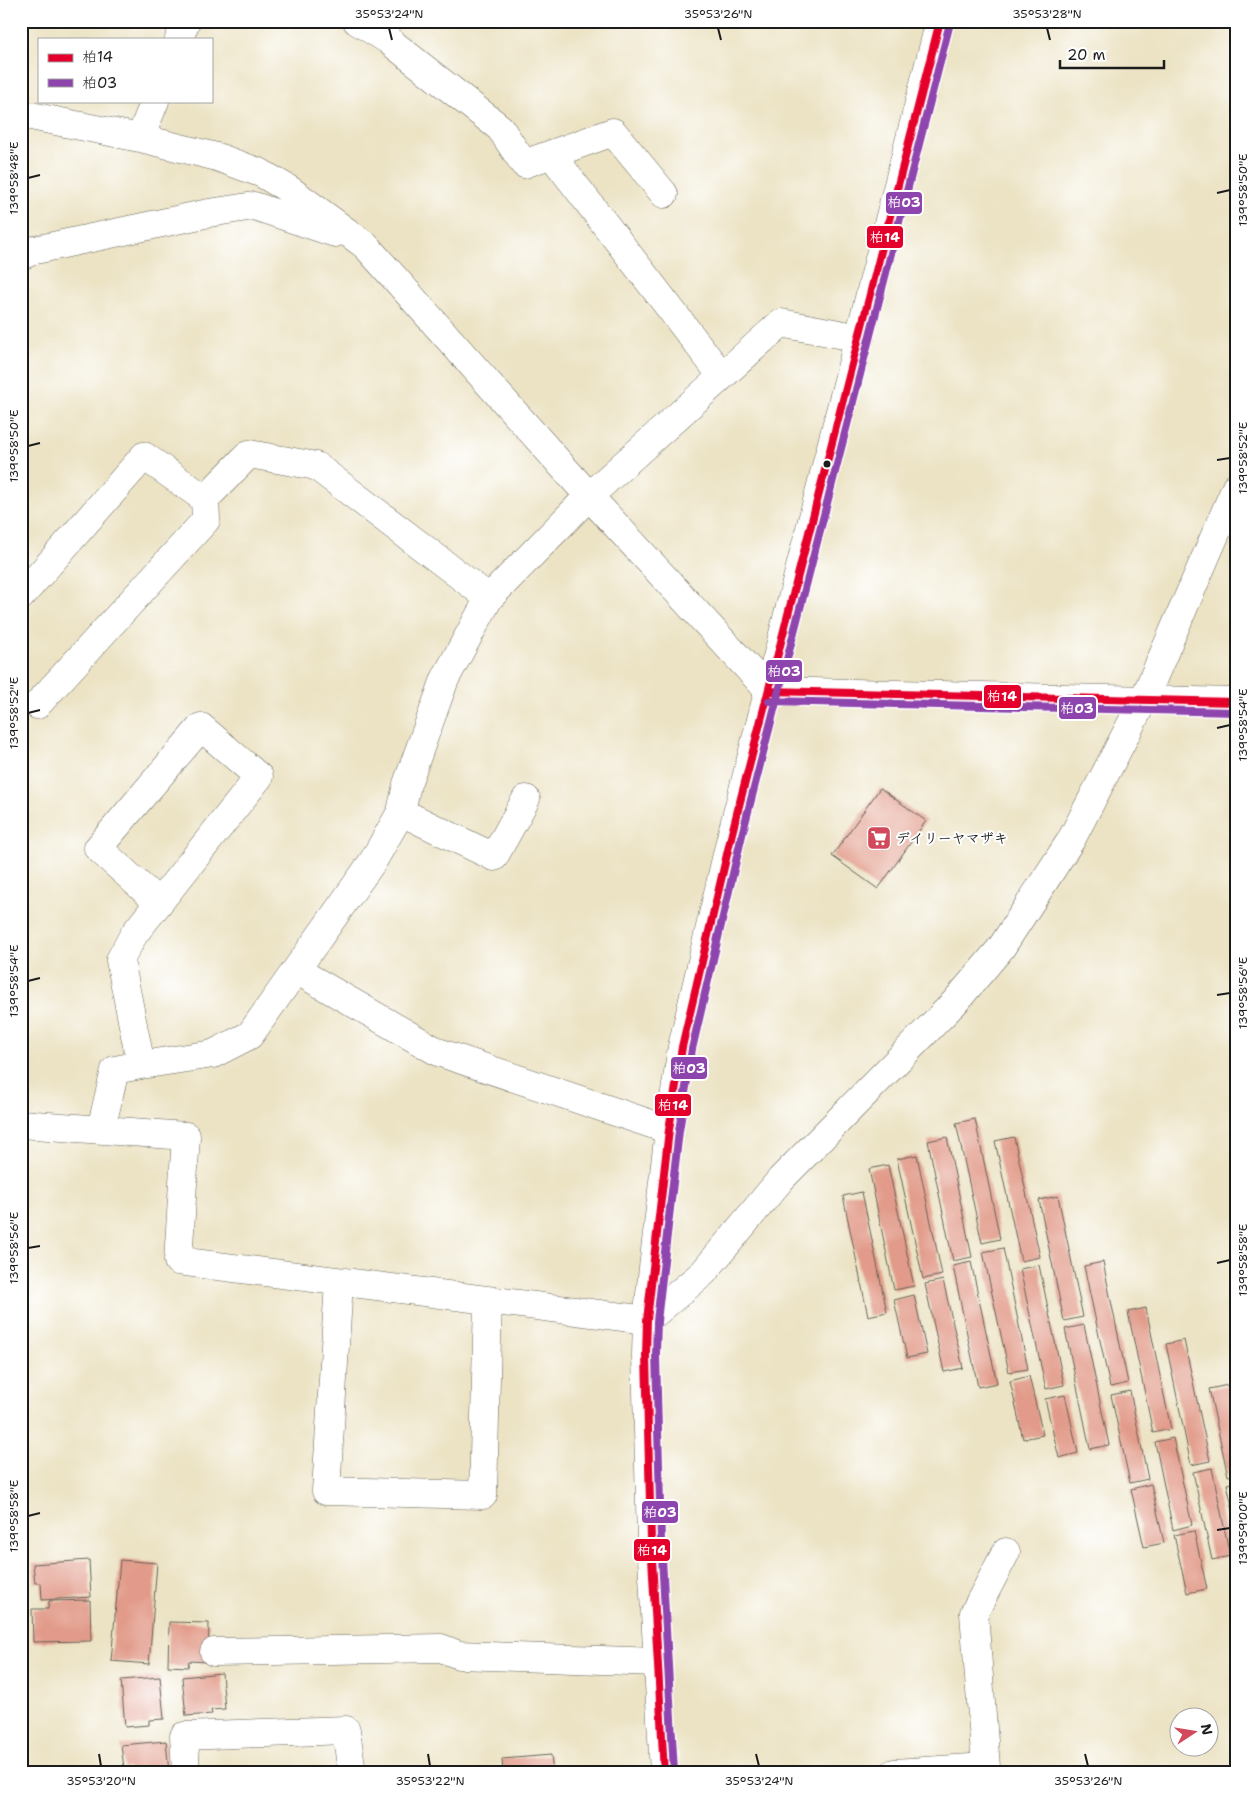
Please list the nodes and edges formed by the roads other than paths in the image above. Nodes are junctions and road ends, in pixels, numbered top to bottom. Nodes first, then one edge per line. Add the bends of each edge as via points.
1 (186, 21) edge
2 (356, 21) edge
3 (940, 21) edge
4 (179, 38) edge
5 (155, 102) edge
6 (21, 114) edge
7 (140, 138) junction
8 (551, 154) junction
9 (664, 194) dead end
10 (358, 240) junction
11 (21, 256) edge
12 (860, 338) junction
13 (722, 376) junction
14 (1236, 487) edge
15 (589, 496) junction
16 (205, 499) junction
17 (21, 596) edge
18 (489, 598) junction
19 (769, 691) junction
20 (1144, 699) junction
21 (1236, 702) edge
22 (37, 705) dead end
23 (526, 799) dead end
24 (401, 812) junction
25 (159, 903) junction
26 (296, 970) junction
27 (140, 1065) junction
28 (21, 1124) edge
29 (102, 1129) junction
30 (669, 1130) junction
31 (339, 1282) junction
32 (488, 1300) junction
33 (648, 1320) junction
34 (1006, 1552) dead end
35 (214, 1652) dead end
36 (658, 1662) junction
37 (186, 1773) edge
38 (352, 1773) edge
39 (664, 1773) edge
40 (894, 1773) edge

1 - 4 street
2 - 8 street via 388,40 500,128 524,164
3 - 12 street
5 - 7 street
6 - 7 street
7 - 10 street via 217,157 261,173
8 - 9 street via 613,132
8 - 13 street
10 - 11 street via 254,206 35,250
10 - 15 street
12 - 13 street via 781,323
12 - 19 street
13 - 15 street
14 - 20 street
15 - 18 street
15 - 19 street
16 - 17 street via 144,456
16 - 18 street via 249,454 316,466
16 - 22 street via 206,520
18 - 24 street via 445,679 407,784
19 - 20 street
19 - 30 street via 702,959 682,1047
20 - 21 street
20 - 33 street via 1071,840 1000,948 955,1002 781,1179 702,1273
23 - 24 street via 494,857
24 - 26 street via 374,861
25 - 25 street via 259,776 201,727 98,848
25 - 27 street via 134,934 120,960
26 - 27 street via 250,1035 213,1054
26 - 30 street via 438,1052
27 - 29 street via 115,1070
28 - 29 street
29 - 31 street via 186,1136 178,1261
30 - 33 street
31 - 32 street
31 - 32 street via 326,1491 483,1495
32 - 33 street
33 - 36 street via 651,1540
34 - 40 street via 974,1613 986,1767
35 - 36 street via 441,1648 459,1655
36 - 39 street
37 - 38 street via 184,1736 346,1730

